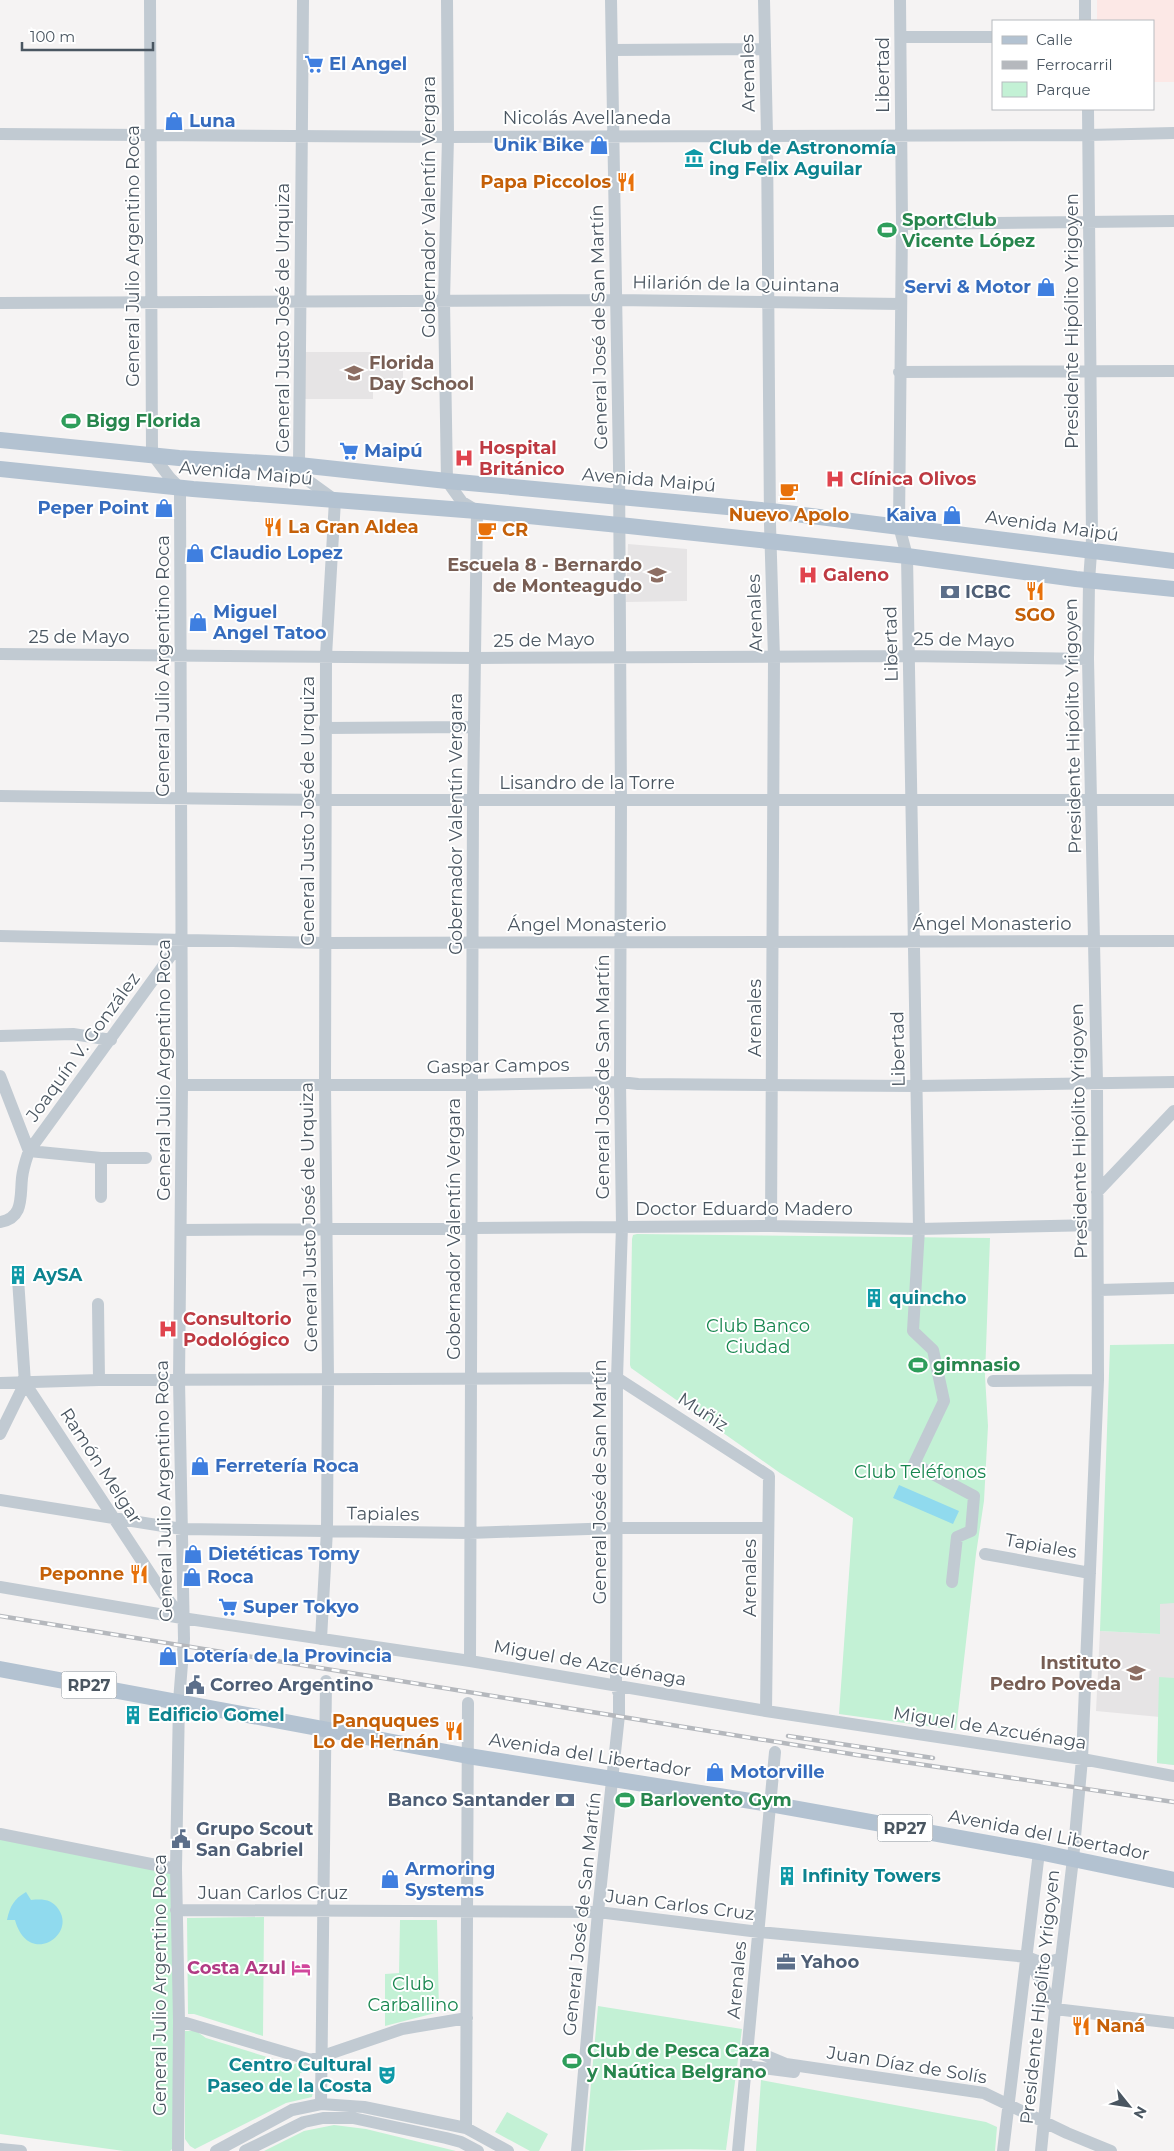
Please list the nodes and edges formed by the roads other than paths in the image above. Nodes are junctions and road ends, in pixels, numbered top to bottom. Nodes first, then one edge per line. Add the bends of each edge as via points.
1 (150, 0) edge
2 (303, 0) edge
3 (446, 0) edge
4 (611, 0) edge
5 (764, 0) edge
6 (900, 0) edge
7 (1085, 0) edge
8 (1085, 20) edge
9 (992, 37) edge
10 (901, 38) junction
11 (765, 48) junction
12 (613, 50) junction
13 (1088, 110) edge
14 (1174, 133) edge
15 (0, 134) edge
16 (150, 135) junction
17 (613, 135) junction
18 (767, 135) junction
19 (901, 135) junction
20 (302, 136) junction
21 (1088, 136) junction
22 (448, 137) junction
23 (1089, 221) junction
24 (1174, 221) edge
25 (902, 224) junction
26 (615, 300) junction
27 (444, 301) junction
28 (151, 302) junction
29 (768, 302) junction
30 (0, 303) edge
31 (301, 303) junction
32 (901, 304) junction
33 (1174, 371) edge
34 (899, 372) junction
35 (1089, 372) junction
36 (0, 440) edge
37 (152, 454) junction
38 (299, 465) junction
39 (0, 469) edge
40 (447, 482) junction
41 (180, 488) junction
42 (619, 498) junction
43 (335, 500) junction
44 (477, 511) junction
45 (771, 511) junction
46 (619, 525) junction
47 (899, 526) junction
48 (770, 541) junction
49 (1091, 552) junction
50 (907, 556) junction
51 (1174, 561) edge
52 (1089, 581) junction
53 (1174, 590) edge
54 (0, 654) edge
55 (182, 655) junction
56 (326, 656) junction
57 (909, 656) junction
58 (620, 657) junction
59 (474, 658) junction
60 (774, 658) junction
61 (1088, 659) junction
62 (474, 727) junction
63 (326, 728) junction
64 (0, 796) edge
65 (182, 799) junction
66 (325, 800) junction
67 (473, 800) junction
68 (621, 800) junction
69 (774, 800) junction
70 (911, 800) junction
71 (1091, 800) junction
72 (1174, 800) edge
73 (0, 936) edge
74 (182, 940) junction
75 (1094, 941) junction
76 (1174, 941) edge
77 (773, 942) junction
78 (914, 942) junction
79 (472, 943) junction
80 (620, 943) junction
81 (325, 944) junction
82 (0, 1036) edge
83 (111, 1040) junction
84 (0, 1076) edge
85 (620, 1082) junction
86 (1174, 1082) edge
87 (1097, 1083) junction
88 (182, 1085) junction
89 (325, 1085) junction
90 (472, 1085) junction
91 (772, 1086) junction
92 (916, 1086) junction
93 (1174, 1111) edge
94 (29, 1151) junction
95 (101, 1158) junction
96 (146, 1158) dead end
97 (1097, 1192) junction
98 (101, 1197) dead end
99 (0, 1222) edge
100 (1097, 1224) junction
101 (622, 1226) junction
102 (771, 1226) junction
103 (327, 1229) junction
104 (471, 1229) junction
105 (919, 1229) junction
106 (181, 1230) junction
107 (18, 1279) dead end
108 (1174, 1288) edge
109 (1099, 1290) junction
110 (98, 1304) dead end
111 (470, 1378) junction
112 (617, 1378) junction
113 (328, 1379) junction
114 (99, 1380) junction
115 (179, 1380) junction
116 (1098, 1380) junction
117 (993, 1381) dead end
118 (0, 1383) edge
119 (25, 1383) junction
120 (0, 1434) edge
121 (769, 1476) joint
122 (0, 1500) edge
123 (116, 1519) junction
124 (617, 1528) junction
125 (768, 1528) junction
126 (182, 1529) junction
127 (327, 1530) junction
128 (470, 1533) junction
129 (985, 1554) dead end
130 (1090, 1573) junction
131 (952, 1582) dead end
132 (0, 1587) edge
133 (182, 1618) junction
134 (321, 1640) junction
135 (470, 1661) junction
136 (0, 1669) edge
137 (326, 1682) dead end
138 (616, 1685) junction
139 (179, 1701) junction
140 (468, 1703) dead end
141 (766, 1711) junction
142 (325, 1729) junction
143 (775, 1752) dead end
144 (468, 1756) junction
145 (1082, 1759) junction
146 (1174, 1776) edge
147 (612, 1780) junction
148 (770, 1804) junction
149 (0, 1834) edge
150 (1039, 1852) junction
151 (1073, 1859) junction
152 (176, 1870) junction
153 (1174, 1880) edge
154 (176, 1910) junction
155 (322, 1911) junction
156 (468, 1911) junction
157 (598, 1912) junction
158 (759, 1932) junction
159 (1028, 1957) junction
160 (1061, 1958) junction
161 (1055, 2009) junction
162 (467, 2018) junction
163 (179, 2022) junction
164 (1174, 2023) edge
165 (748, 2048) junction
166 (321, 2056) junction
167 (746, 2066) junction
168 (320, 2104) junction
169 (1008, 2108) junction
170 (1044, 2125) junction
171 (466, 2128) junction
172 (0, 2149) edge
173 (21, 2151) edge
174 (178, 2151) edge
175 (216, 2151) edge
176 (246, 2151) edge
177 (478, 2151) edge
178 (508, 2151) edge
179 (578, 2151) edge
180 (738, 2151) edge
181 (1003, 2151) edge
182 (1041, 2151) edge
183 (1096, 2151) edge
184 (1111, 2151) edge

1 - 16 street, General Julio Argentino Roca
2 - 20 street, General Justo José de Urquiza
3 - 22 street, Gobernador Valentín Vergara
4 - 12 street, General José de San Martín
5 - 11 street, Arenales
6 - 10 street, Libertad
7 - 8 street
9 - 10 street
10 - 19 street, Libertad
11 - 12 street
11 - 18 street, Arenales
12 - 17 street, General José de San Martín
13 - 21 street, Presidente Hipólito Yrigoyen
14 - 21 street, Nicolás Avellaneda
15 - 16 street, Nicolás Avellaneda
16 - 20 street, Nicolás Avellaneda
16 - 28 street, General Julio Argentino Roca
17 - 18 street, Nicolás Avellaneda
17 - 22 street, Nicolás Avellaneda
17 - 26 street, General José de San Martín
18 - 19 street, Nicolás Avellaneda
18 - 29 street, Arenales
19 - 21 street, Nicolás Avellaneda
19 - 25 street, Libertad
20 - 22 street, Nicolás Avellaneda
20 - 31 street, General Justo José de Urquiza
21 - 23 street, Presidente Hipólito Yrigoyen
22 - 27 street, Gobernador Valentín Vergara
23 - 24 street
23 - 25 street
23 - 35 street, Presidente Hipólito Yrigoyen
25 - 32 street, Libertad
26 - 27 street, Hilarión de la Quintana
26 - 29 street, Hilarión de la Quintana
26 - 42 street, General José de San Martín
27 - 31 street, Hilarión de la Quintana
27 - 40 street, Gobernador Valentín Vergara
28 - 30 street, Hilarión de la Quintana
28 - 31 street, Hilarión de la Quintana
28 - 37 street, General Julio Argentino Roca
29 - 32 street, Hilarión de la Quintana
29 - 45 street, Arenales
31 - 38 street, General Justo José de Urquiza
32 - 34 street, Libertad
33 - 35 street
34 - 35 street
34 - 47 street, Libertad
35 - 49 street, Presidente Hipólito Yrigoyen
36 - 37 main road, Avenida Maipú
37 - 38 main road, Avenida Maipú
37 - 41 street
38 - 40 main road, Avenida Maipú
38 - 43 street, General Justo José de Urquiza via 306,479
39 - 41 main road, Avenida Maipú
40 - 42 main road, Avenida Maipú
40 - 44 street via 462,502
41 - 43 main road, Avenida Maipú
41 - 55 street, General Julio Argentino Roca
42 - 45 main road, Avenida Maipú
42 - 46 street, General José de San Martín
43 - 44 main road, Avenida Maipú
43 - 56 street, General Justo José de Urquiza
44 - 46 main road, Avenida Maipú
44 - 59 street, Gobernador Valentín Vergara
45 - 47 main road, Avenida Maipú
45 - 48 street, Arenales
46 - 48 main road, Avenida Maipú
46 - 58 street, General José de San Martín
47 - 49 main road, Avenida Maipú
47 - 50 street, Libertad
48 - 50 main road, Avenida Maipú
48 - 60 street, Arenales
49 - 51 main road, Avenida Maipú
49 - 52 street, Presidente Hipólito Yrigoyen
50 - 52 main road, Avenida Maipú
50 - 57 street, Libertad
52 - 53 main road, Avenida Maipú
52 - 61 street, Presidente Hipólito Yrigoyen
54 - 55 street, 25 de Mayo
55 - 56 street, 25 de Mayo
55 - 65 street, General Julio Argentino Roca
56 - 59 street, 25 de Mayo
56 - 63 street, General Justo José de Urquiza
57 - 60 street, 25 de Mayo
57 - 61 street, 25 de Mayo
57 - 70 street, Libertad
58 - 59 street, 25 de Mayo
58 - 60 street, 25 de Mayo
58 - 68 street, General José de San Martín
59 - 62 street, Gobernador Valentín Vergara
60 - 69 street, Arenales
61 - 71 street, Presidente Hipólito Yrigoyen
62 - 63 street
62 - 67 street, Gobernador Valentín Vergara
63 - 66 street, General Justo José de Urquiza
64 - 65 street, Lisandro de la Torre
65 - 66 street, Lisandro de la Torre
65 - 74 street, General Julio Argentino Roca
66 - 67 street, Lisandro de la Torre
66 - 81 street, General Justo José de Urquiza
67 - 68 street, Lisandro de la Torre
67 - 79 street, Gobernador Valentín Vergara
68 - 69 street, Lisandro de la Torre
68 - 80 street, General José de San Martín
69 - 70 street, Lisandro de la Torre
69 - 77 street, Arenales
70 - 71 street, Lisandro de la Torre
70 - 78 street, Libertad
71 - 72 street, Lisandro de la Torre
71 - 75 street, Presidente Hipólito Yrigoyen
73 - 74 street, Ángel Monasterio
74 - 81 street, Ángel Monasterio
74 - 83 street, Joaquín V. González
74 - 88 street, General Julio Argentino Roca
75 - 76 street, Ángel Monasterio
75 - 78 street, Ángel Monasterio
75 - 87 street, Presidente Hipólito Yrigoyen
77 - 78 street, Ángel Monasterio
77 - 80 street, Ángel Monasterio
77 - 91 street, Arenales
78 - 92 street, Libertad
79 - 80 street, Ángel Monasterio
79 - 81 street, Ángel Monasterio
79 - 90 street, Gobernador Valentín Vergara
80 - 85 street, General José de San Martín
81 - 89 street, General Justo José de Urquiza
82 - 83 street via 72,1034
83 - 94 street, Joaquín V. González
84 - 94 street
85 - 90 street, Gaspar Campos
85 - 91 street, Gaspar Campos
85 - 101 street, General José de San Martín
86 - 87 street, Gaspar Campos
87 - 92 street, Gaspar Campos
87 - 97 street, Presidente Hipólito Yrigoyen
88 - 89 street, Gaspar Campos
88 - 106 street, General Julio Argentino Roca
89 - 90 street, Gaspar Campos
89 - 103 street, General Justo José de Urquiza
90 - 104 street, Gobernador Valentín Vergara
91 - 92 street, Gaspar Campos
91 - 102 street, Arenales
92 - 105 street, Libertad
93 - 97 street
94 - 95 street
94 - 99 street via 22,1175 21,1203 13,1218
95 - 96 street
95 - 98 street
97 - 100 street, Presidente Hipólito Yrigoyen
100 - 105 street, Doctor Eduardo Madero
100 - 109 street, Presidente Hipólito Yrigoyen
101 - 102 street, Doctor Eduardo Madero
101 - 104 street, Doctor Eduardo Madero
101 - 112 street, General José de San Martín
102 - 105 street, Doctor Eduardo Madero
103 - 104 street, Doctor Eduardo Madero
103 - 106 street, Doctor Eduardo Madero
103 - 113 street, General Justo José de Urquiza
104 - 111 street, Gobernador Valentín Vergara
105 - 131 street, Libertad via 913,1331 933,1350 944,1401 914,1464 974,1496 971,1531 957,1537
106 - 115 street, General Julio Argentino Roca
107 - 119 street
108 - 109 street
109 - 116 street, Presidente Hipólito Yrigoyen
110 - 114 street
111 - 112 street
111 - 113 street
111 - 128 street, Gobernador Valentín Vergara
112 - 121 street, Muñiz
112 - 124 street, General José de San Martín
113 - 115 street
113 - 127 street, General Justo José de Urquiza
114 - 115 street
114 - 119 street
115 - 126 street, General Julio Argentino Roca
116 - 117 street
116 - 130 street, Presidente Hipólito Yrigoyen
118 - 119 street
119 - 120 street
119 - 123 street, Ramón Melgar
121 - 125 street, Arenales
122 - 123 street, Tapiales
123 - 126 street, Tapiales
123 - 133 street, Ramón Melgar
124 - 125 street, Tapiales
124 - 128 street, Tapiales
124 - 138 street, General José de San Martín
125 - 141 street, Arenales
126 - 127 street, Tapiales
126 - 133 street, General Julio Argentino Roca
127 - 128 street, Tapiales
127 - 134 street, General Justo José de Urquiza
128 - 135 street, Gobernador Valentín Vergara
129 - 130 street, Tapiales
130 - 145 street, Presidente Hipólito Yrigoyen
132 - 133 street, Miguel de Azcuénaga
133 - 134 street, Miguel de Azcuénaga
133 - 139 street, General Julio Argentino Roca via 184,1639
134 - 135 street, Miguel de Azcuénaga
135 - 138 street, Miguel de Azcuénaga
136 - 139 main road, Avenida del Libertador / RP27
137 - 142 street
138 - 141 street, Miguel de Azcuénaga
138 - 147 street, General José de San Martín via 619,1715
139 - 142 main road, Avenida del Libertador / RP27
139 - 152 street, General Julio Argentino Roca
140 - 144 street
141 - 145 street, Miguel de Azcuénaga
142 - 144 main road, Avenida del Libertador / RP27
142 - 155 street
143 - 148 street, Arenales
144 - 147 main road, Avenida del Libertador / RP27
144 - 156 street
145 - 146 street, Miguel de Azcuénaga
145 - 151 street, Presidente Hipólito Yrigoyen
147 - 148 main road, Avenida del Libertador / RP27
147 - 157 street, General José de San Martín
148 - 150 main road, Avenida del Libertador / RP27
148 - 158 street, Arenales
149 - 152 street, Juan Carlos Cruz
150 - 151 main road, Avenida del Libertador / RP27
150 - 159 street, Presidente Hipólito Yrigoyen
151 - 153 main road, Avenida del Libertador / RP27
151 - 160 street, Presidente Hipólito Yrigoyen
152 - 154 street, General Julio Argentino Roca
154 - 155 street, Juan Carlos Cruz
154 - 163 street, General Julio Argentino Roca
155 - 156 street, Juan Carlos Cruz
155 - 166 street
156 - 157 street, Juan Carlos Cruz
156 - 162 street
157 - 158 street, Juan Carlos Cruz
157 - 179 street, General José de San Martín
158 - 159 street, Juan Carlos Cruz
158 - 165 street, Arenales
159 - 160 street, Juan Carlos Cruz via 1038,1962
159 - 161 street
159 - 169 street, Presidente Hipólito Yrigoyen
160 - 161 street, Presidente Hipólito Yrigoyen
161 - 164 street
161 - 170 street, Presidente Hipólito Yrigoyen
162 - 166 street via 402,2029
162 - 171 street
163 - 166 street via 310,2060
163 - 174 street, General Julio Argentino Roca
165 - 167 street, Arenales
165 - 169 street, Juan Díaz de Solís via 786,2064 984,2092
166 - 168 street
167 - 169 street, Juan Díaz de Solís via 982,2100
167 - 180 street, Arenales
168 - 171 street via 364,2107
168 - 175 street via 292,2110
169 - 170 street, Juan Díaz de Solís
169 - 181 street, Presidente Hipólito Yrigoyen
170 - 182 street, Presidente Hipólito Yrigoyen
170 - 183 street, Juan Díaz de Solís
170 - 184 street, Juan Díaz de Solís
171 - 178 street
172 - 173 street
176 - 177 street via 304,2122 336,2118 353,2118 446,2138

